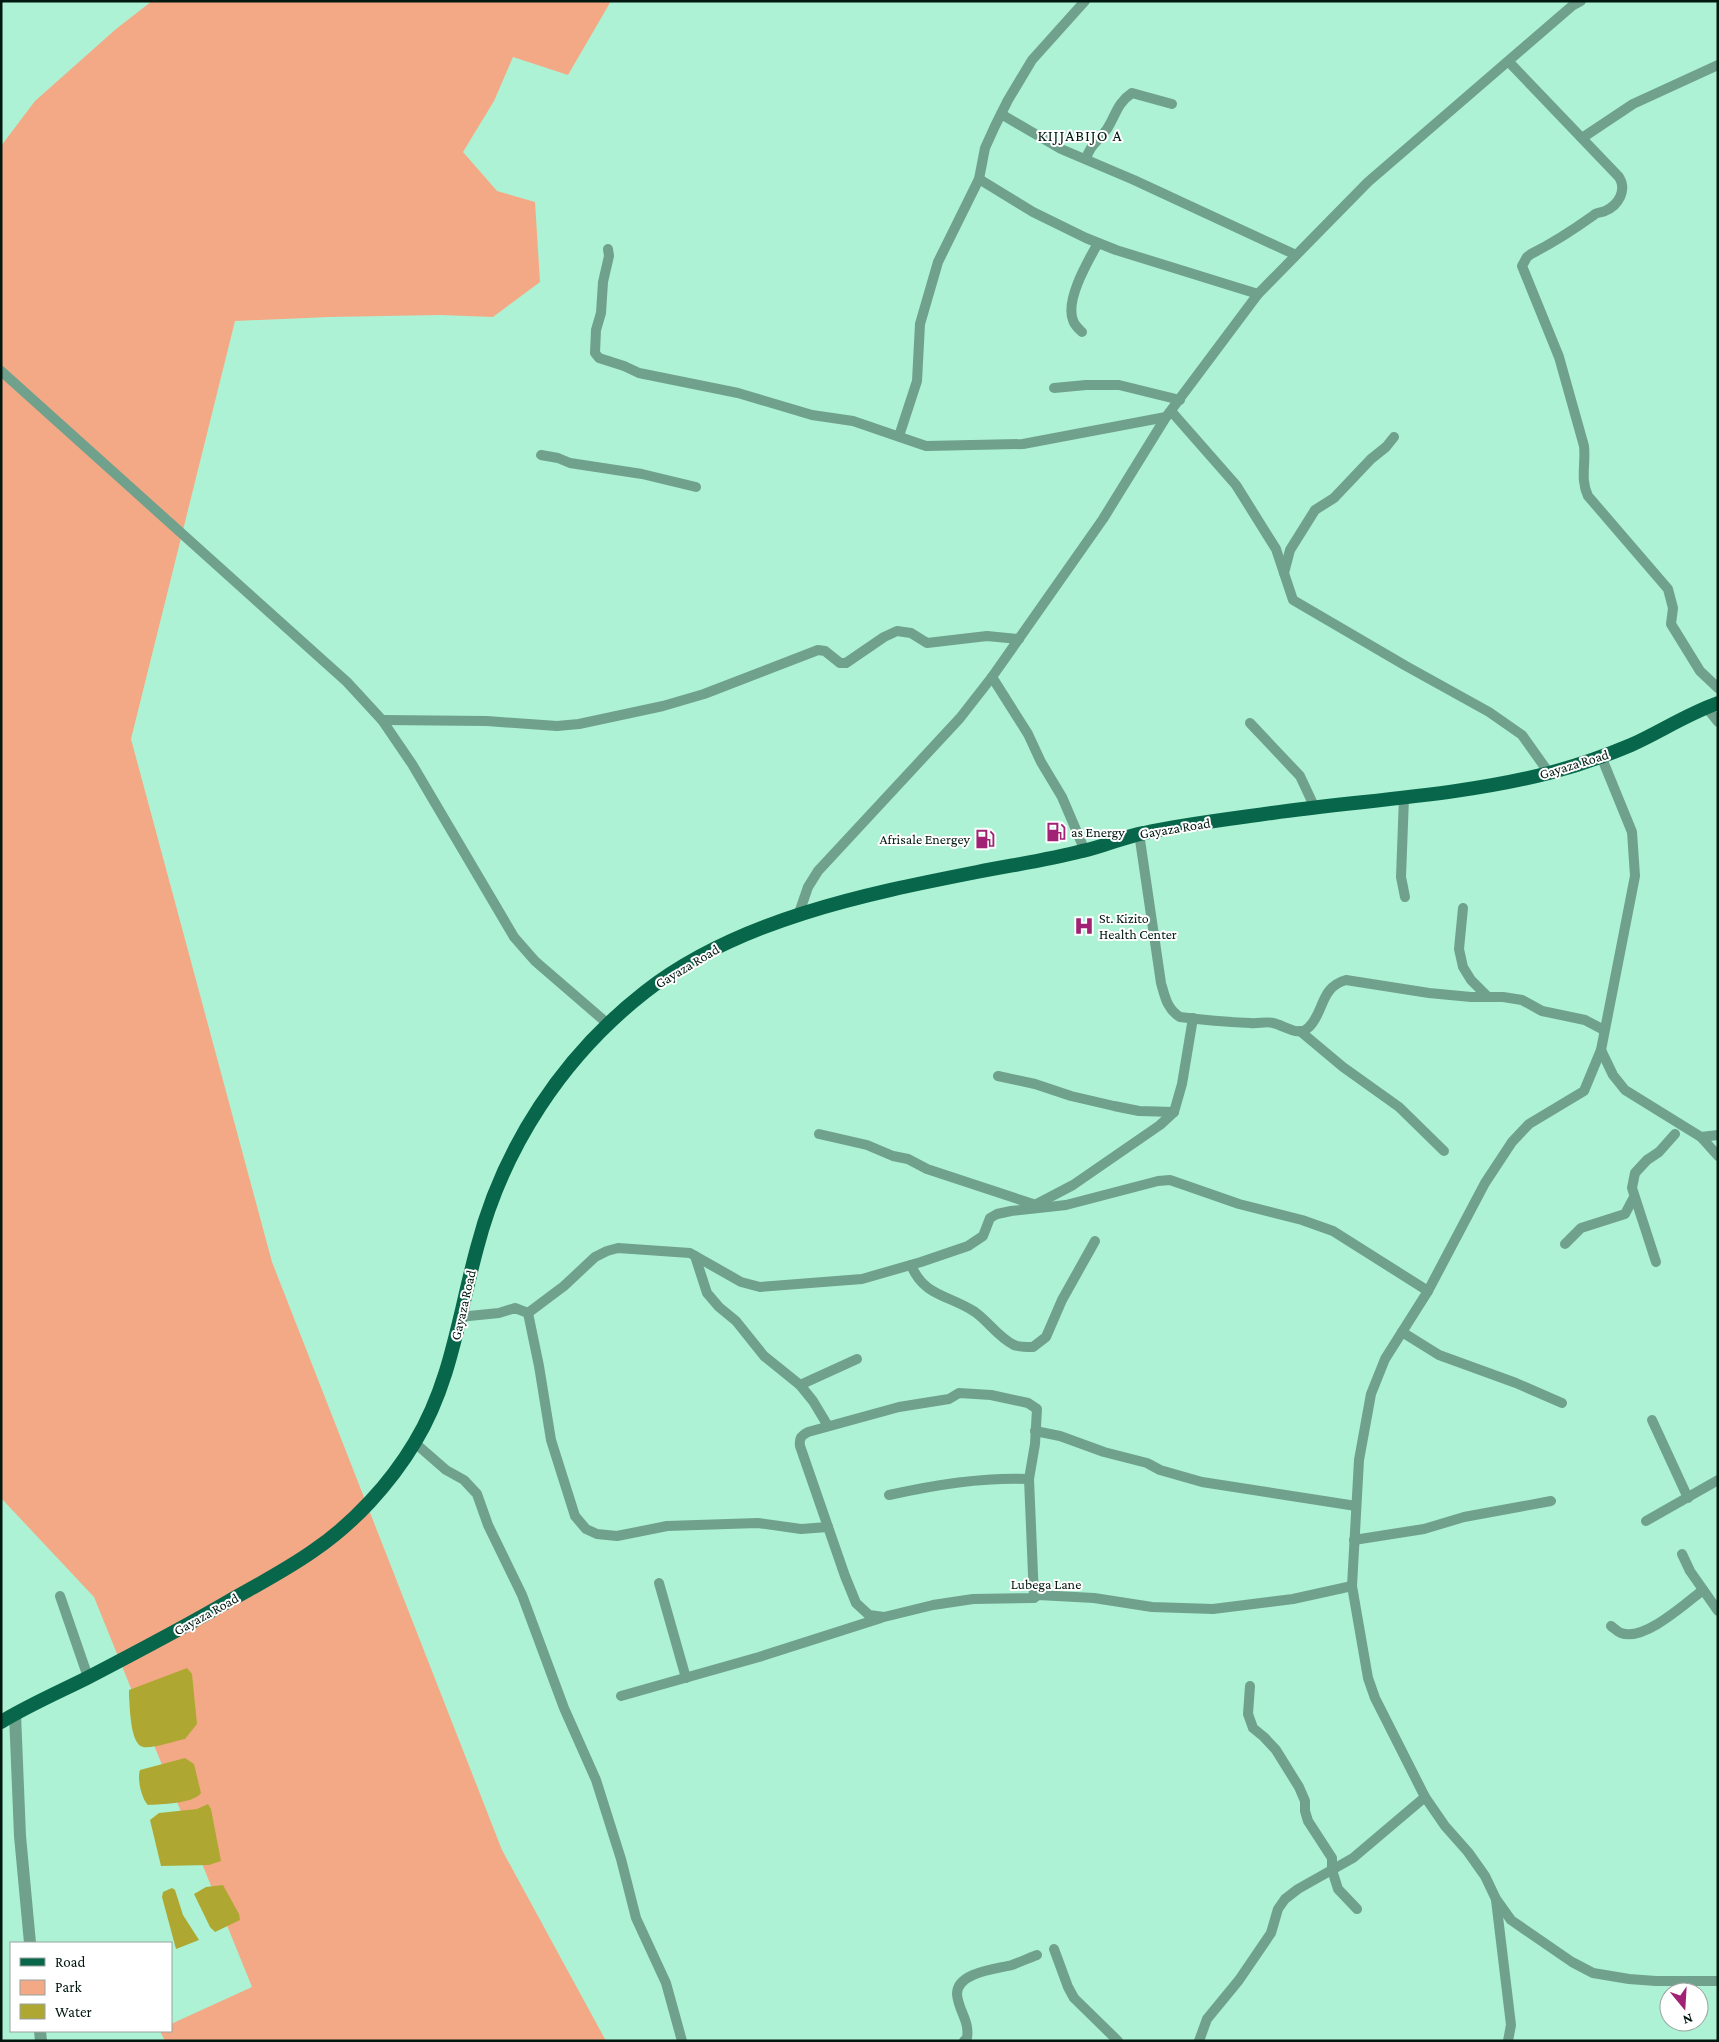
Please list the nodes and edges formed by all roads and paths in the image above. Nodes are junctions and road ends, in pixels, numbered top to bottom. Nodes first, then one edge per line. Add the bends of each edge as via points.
1 (1085, 1) edge
2 (1573, 3) edge
3 (1509, 62) junction
4 (1718, 65) edge
5 (1172, 104) dead end
6 (1001, 114) junction
7 (1582, 138) junction
8 (1086, 159) junction
9 (979, 179) junction
10 (1098, 243) junction
11 (608, 249) dead end
12 (1296, 255) junction
13 (1258, 294) junction
14 (1082, 332) dead end
15 (1, 371) edge
16 (1054, 388) dead end
17 (1180, 400) junction
18 (1169, 414) junction
19 (899, 436) junction
20 (1394, 437) dead end
21 (541, 455) dead end
22 (696, 487) dead end
23 (1284, 574) junction
24 (1019, 638) junction
25 (992, 677) junction
26 (1718, 688) edge
27 (1712, 705) edge
28 (382, 720) junction
29 (1718, 722) edge
30 (1250, 723) dead end
31 (1601, 756) junction
32 (1549, 773) junction
33 (1404, 798) junction
34 (1315, 808) junction
35 (1139, 833) junction
36 (1085, 851) junction
37 (1405, 898) dead end
38 (1463, 908) dead end
39 (798, 916) junction
40 (1488, 997) junction
41 (1193, 1018) junction
42 (608, 1024) junction
43 (1604, 1030) junction
44 (1300, 1031) junction
45 (1600, 1050) junction
46 (998, 1076) dead end
47 (1174, 1112) junction
48 (819, 1134) dead end
49 (1675, 1134) dead end
50 (1718, 1135) edge
51 (1701, 1137) junction
52 (1444, 1151) dead end
53 (1718, 1156) edge
54 (1634, 1197) junction
55 (1032, 1207) junction
56 (1095, 1241) dead end
57 (1565, 1244) dead end
58 (695, 1256) junction
59 (1656, 1262) dead end
60 (912, 1265) junction
61 (1428, 1291) junction
62 (528, 1313) junction
63 (459, 1317) junction
64 (1402, 1332) junction
65 (857, 1359) dead end
66 (800, 1385) junction
67 (1562, 1403) dead end
68 (1652, 1420) dead end
69 (828, 1426) junction
70 (1035, 1431) junction
71 (415, 1443) junction
72 (1029, 1479) junction
73 (1718, 1480) edge
74 (889, 1495) dead end
75 (1688, 1498) junction
76 (1551, 1502) dead end
77 (1356, 1506) junction
78 (1646, 1521) dead end
79 (828, 1527) junction
80 (1354, 1540) junction
81 (1682, 1554) dead end
82 (658, 1583) dead end
83 (1352, 1586) junction
84 (1703, 1590) junction
85 (60, 1596) dead end
86 (1034, 1598) junction
87 (1718, 1611) edge
88 (884, 1617) junction
89 (1611, 1626) dead end
90 (88, 1677) junction
91 (686, 1678) junction
92 (1250, 1686) dead end
93 (621, 1696) dead end
94 (15, 1714) junction
95 (1, 1722) edge
96 (1425, 1797) junction
97 (1332, 1870) junction
98 (1496, 1899) junction
99 (1357, 1909) dead end
100 (30, 1942) edge
101 (1054, 1949) dead end
102 (1037, 1955) dead end
103 (1718, 1981) edge
104 (682, 2041) edge
105 (964, 2041) edge
106 (1118, 2041) edge
107 (1199, 2041) edge
108 (1508, 2041) edge

1 - 6 street via 1032,60
2 - 3 street
3 - 7 street
3 - 12 street via 1368,182
4 - 7 street via 1633,104
5 - 8 street via 1132,93 1122,99 1106,130 1090,147
6 - 8 street via 1044,141
6 - 9 street via 986,148
7 - 26 street via 1619,177 1624,185 1622,193 1616,203 1527,257 1522,266 1559,357 1584,446 1583,486 1588,496 1668,589 1673,608 1671,624 1700,671
8 - 12 street
9 - 10 street via 1033,212
9 - 19 street via 938,262 920,324 917,381
10 - 13 street
10 - 14 street via 1085,266 1071,311 1073,322
11 - 19 street via 594,347 599,358 656,378 738,393 812,415 853,421
12 - 13 street
13 - 17 street
15 - 28 street via 347,682
16 - 17 street via 1119,385
17 - 18 street
18 - 19 street via 1074,435 1004,445 926,446
18 - 23 street via 1236,485 1276,549
18 - 24 street via 1103,519
20 - 23 street via 1334,498 1315,510 1290,550
21 - 22 street
23 - 32 street via 1293,600 1490,712 1522,735
24 - 25 street
24 - 28 street via 987,636 927,643 904,630 897,631 846,663 840,663 826,651 818,650 704,694 579,724
25 - 36 street via 1062,797
25 - 39 street via 960,718 818,871 808,887
27 - 29 street
27 - 31 main road, Gayaza Road via 1631,745
28 - 42 street via 448,823 514,937 535,961
30 - 34 street via 1300,776
31 - 32 main road, Gayaza Road
31 - 43 street via 1632,832 1635,876
32 - 33 main road, Gayaza Road
33 - 34 main road, Gayaza Road
33 - 37 street via 1401,871
34 - 35 main road, Gayaza Road
35 - 36 main road, Gayaza Road
35 - 41 street via 1166,1002 1174,1013
36 - 39 main road, Gayaza Road via 905,886
38 - 40 street via 1459,949 1463,967
39 - 42 main road, Gayaza Road via 747,933 702,956 647,990
40 - 43 street via 1522,1000 1542,1011 1585,1020
40 - 44 street via 1429,993 1346,980 1336,983 1324,998 1310,1027
41 - 44 street via 1274,1023
41 - 47 street via 1184,1076
42 - 63 main road, Gayaza Road via 551,1090 514,1148 479,1240
43 - 45 street
44 - 52 street via 1399,1107
45 - 51 street via 1624,1090
45 - 61 street via 1584,1091 1528,1124 1512,1142 1485,1183
46 - 47 street via 1114,1106
47 - 55 street via 1073,1185
48 - 55 street via 908,1159
49 - 54 street via 1635,1173
50 - 51 street
51 - 53 street
54 - 57 street via 1625,1214 1581,1228
54 - 59 street
55 - 60 street via 996,1214 990,1218 978,1241
55 - 61 street via 1066,1205 1170,1180 1333,1231
56 - 60 street via 1062,1300 1046,1338 1033,1347 1015,1345 974,1311 936,1293 918,1279
58 - 60 street via 741,1282 760,1287 862,1279
58 - 62 street via 618,1248 607,1251 595,1257
58 - 66 street via 707,1293 719,1308 736,1321 764,1356
61 - 64 street
62 - 63 street via 515,1308
62 - 79 street via 551,1440 575,1516 586,1529 617,1536 667,1526 758,1523 801,1528
63 - 71 main road, Gayaza Road via 446,1374
64 - 67 street via 1439,1355
64 - 77 street via 1371,1394 1358,1460
65 - 66 street
66 - 69 street
68 - 75 street
69 - 70 street via 899,1407 949,1399 959,1393 992,1395 1028,1403 1037,1409
69 - 79 street via 808,1432 799,1441
70 - 72 street via 1036,1444
70 - 77 street via 1060,1436 1202,1482
71 - 90 main road, Gayaza Road via 386,1483 343,1529 314,1550 183,1628
71 - 104 street via 446,1470 464,1480 477,1494 596,1780 636,1918 666,1982
72 - 74 street via 997,1478
72 - 86 street
73 - 75 street
75 - 78 street
76 - 80 street
77 - 80 street
79 - 88 street via 856,1603 869,1615
80 - 83 street
81 - 84 street
82 - 91 street
83 - 86 street, Lubega Lane via 1292,1599 1213,1609 1152,1607 1057,1596 1038,1595
83 - 96 street via 1368,1678
84 - 87 street
84 - 89 street via 1642,1632 1622,1634
85 - 90 street
86 - 88 street, Lubega Lane via 972,1599
88 - 91 street, Lubega Lane
90 - 94 main road, Gayaza Road
91 - 93 street, Lubega Lane
92 - 97 street via 1248,1714 1253,1728 1276,1750 1299,1787 1308,1822 1332,1858
94 - 95 main road, Gayaza Road
94 - 100 street via 20,1836
96 - 97 street via 1353,1858
96 - 98 street via 1486,1876
97 - 99 street via 1338,1888
97 - 107 street via 1285,1899 1278,1909 1271,1933 1207,2019
98 - 103 street via 1511,1920 1593,1973 1638,1980
98 - 108 street via 1511,2025
101 - 106 street via 1074,1998
102 - 105 street via 968,1976 960,1985 957,1993 969,2031

